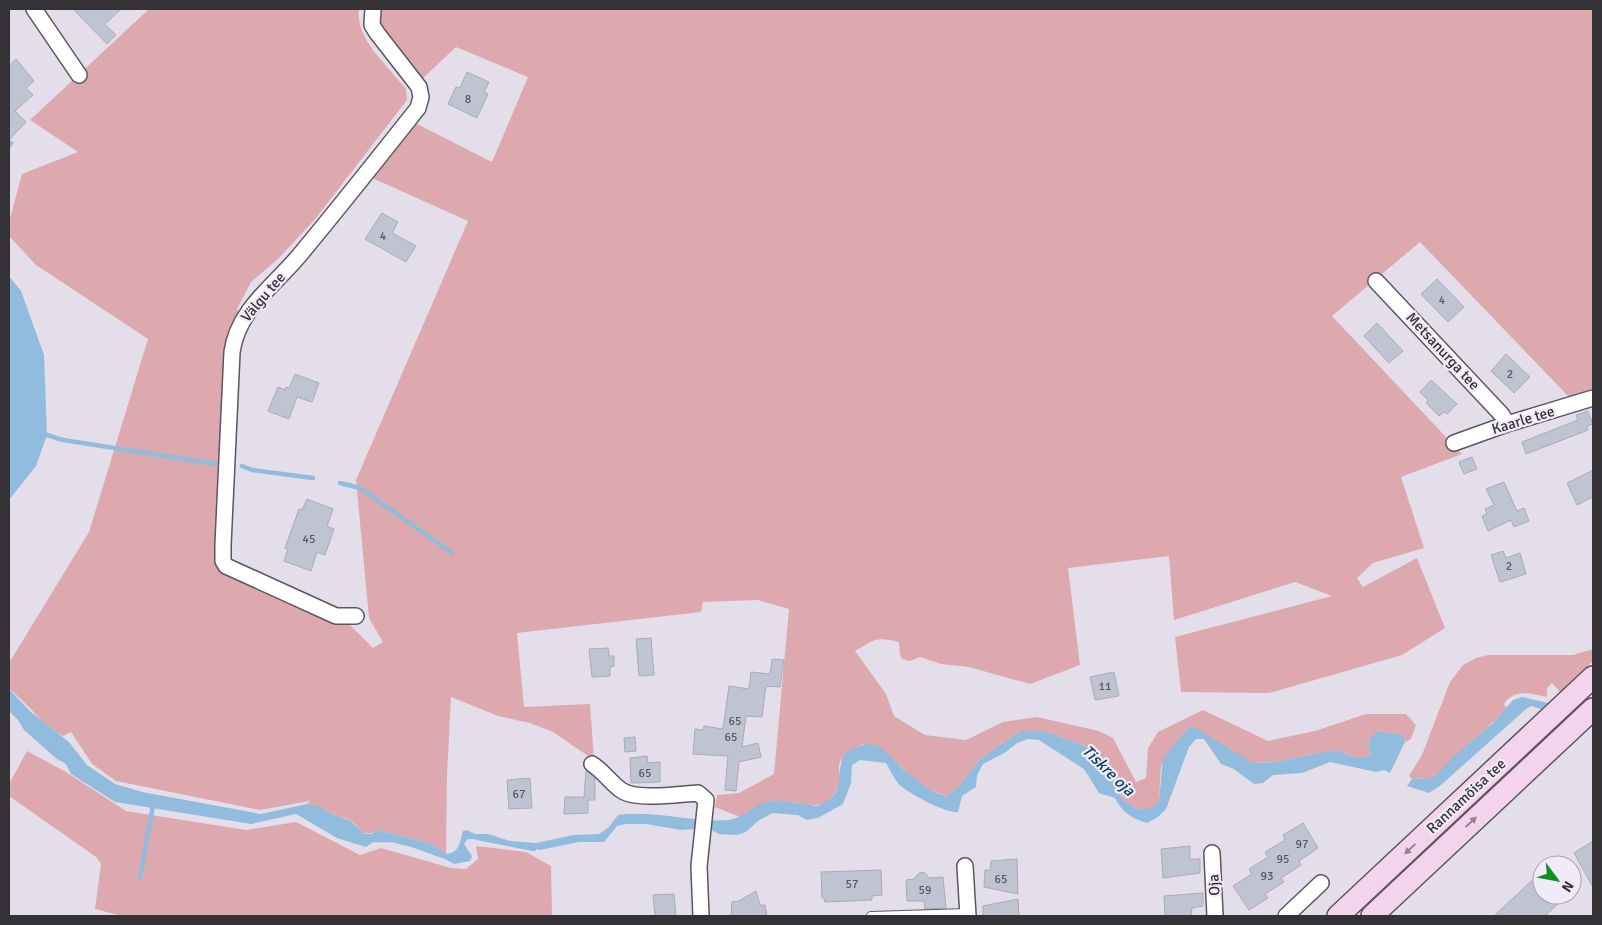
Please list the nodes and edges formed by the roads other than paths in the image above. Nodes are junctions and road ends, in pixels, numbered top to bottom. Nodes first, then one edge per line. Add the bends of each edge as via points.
1 (34, 9) edge
2 (373, 9) edge
3 (79, 75) dead end
4 (1376, 281) dead end
5 (1593, 398) edge
6 (1507, 424) junction
7 (1454, 443) dead end
8 (356, 616) dead end
9 (1593, 677) edge
10 (1593, 709) edge
11 (592, 764) dead end
12 (1212, 853) dead end
13 (965, 866) dead end
14 (1321, 883) dead end
15 (967, 915) edge
16 (701, 916) edge
17 (871, 916) edge
18 (1215, 916) edge
19 (1286, 916) edge
20 (1338, 916) edge
21 (1372, 916) edge

1 - 3 street
2 - 8 street, Välgu tee via 372,25 419,87 420,103 301,254 266,289 239,325 232,352 223,545 223,561 235,571 336,616
4 - 6 street, Metsanurga tee
5 - 6 street, Kaarle tee
6 - 7 street, Kaarle tee
9 -> 20 main road, Rannamõisa tee
21 -> 10 main road, Rannamõisa tee
11 - 16 street via 631,796 698,793 706,800 699,866
12 - 18 street, Oja
13 - 15 street
14 - 19 street
15 - 17 lane

